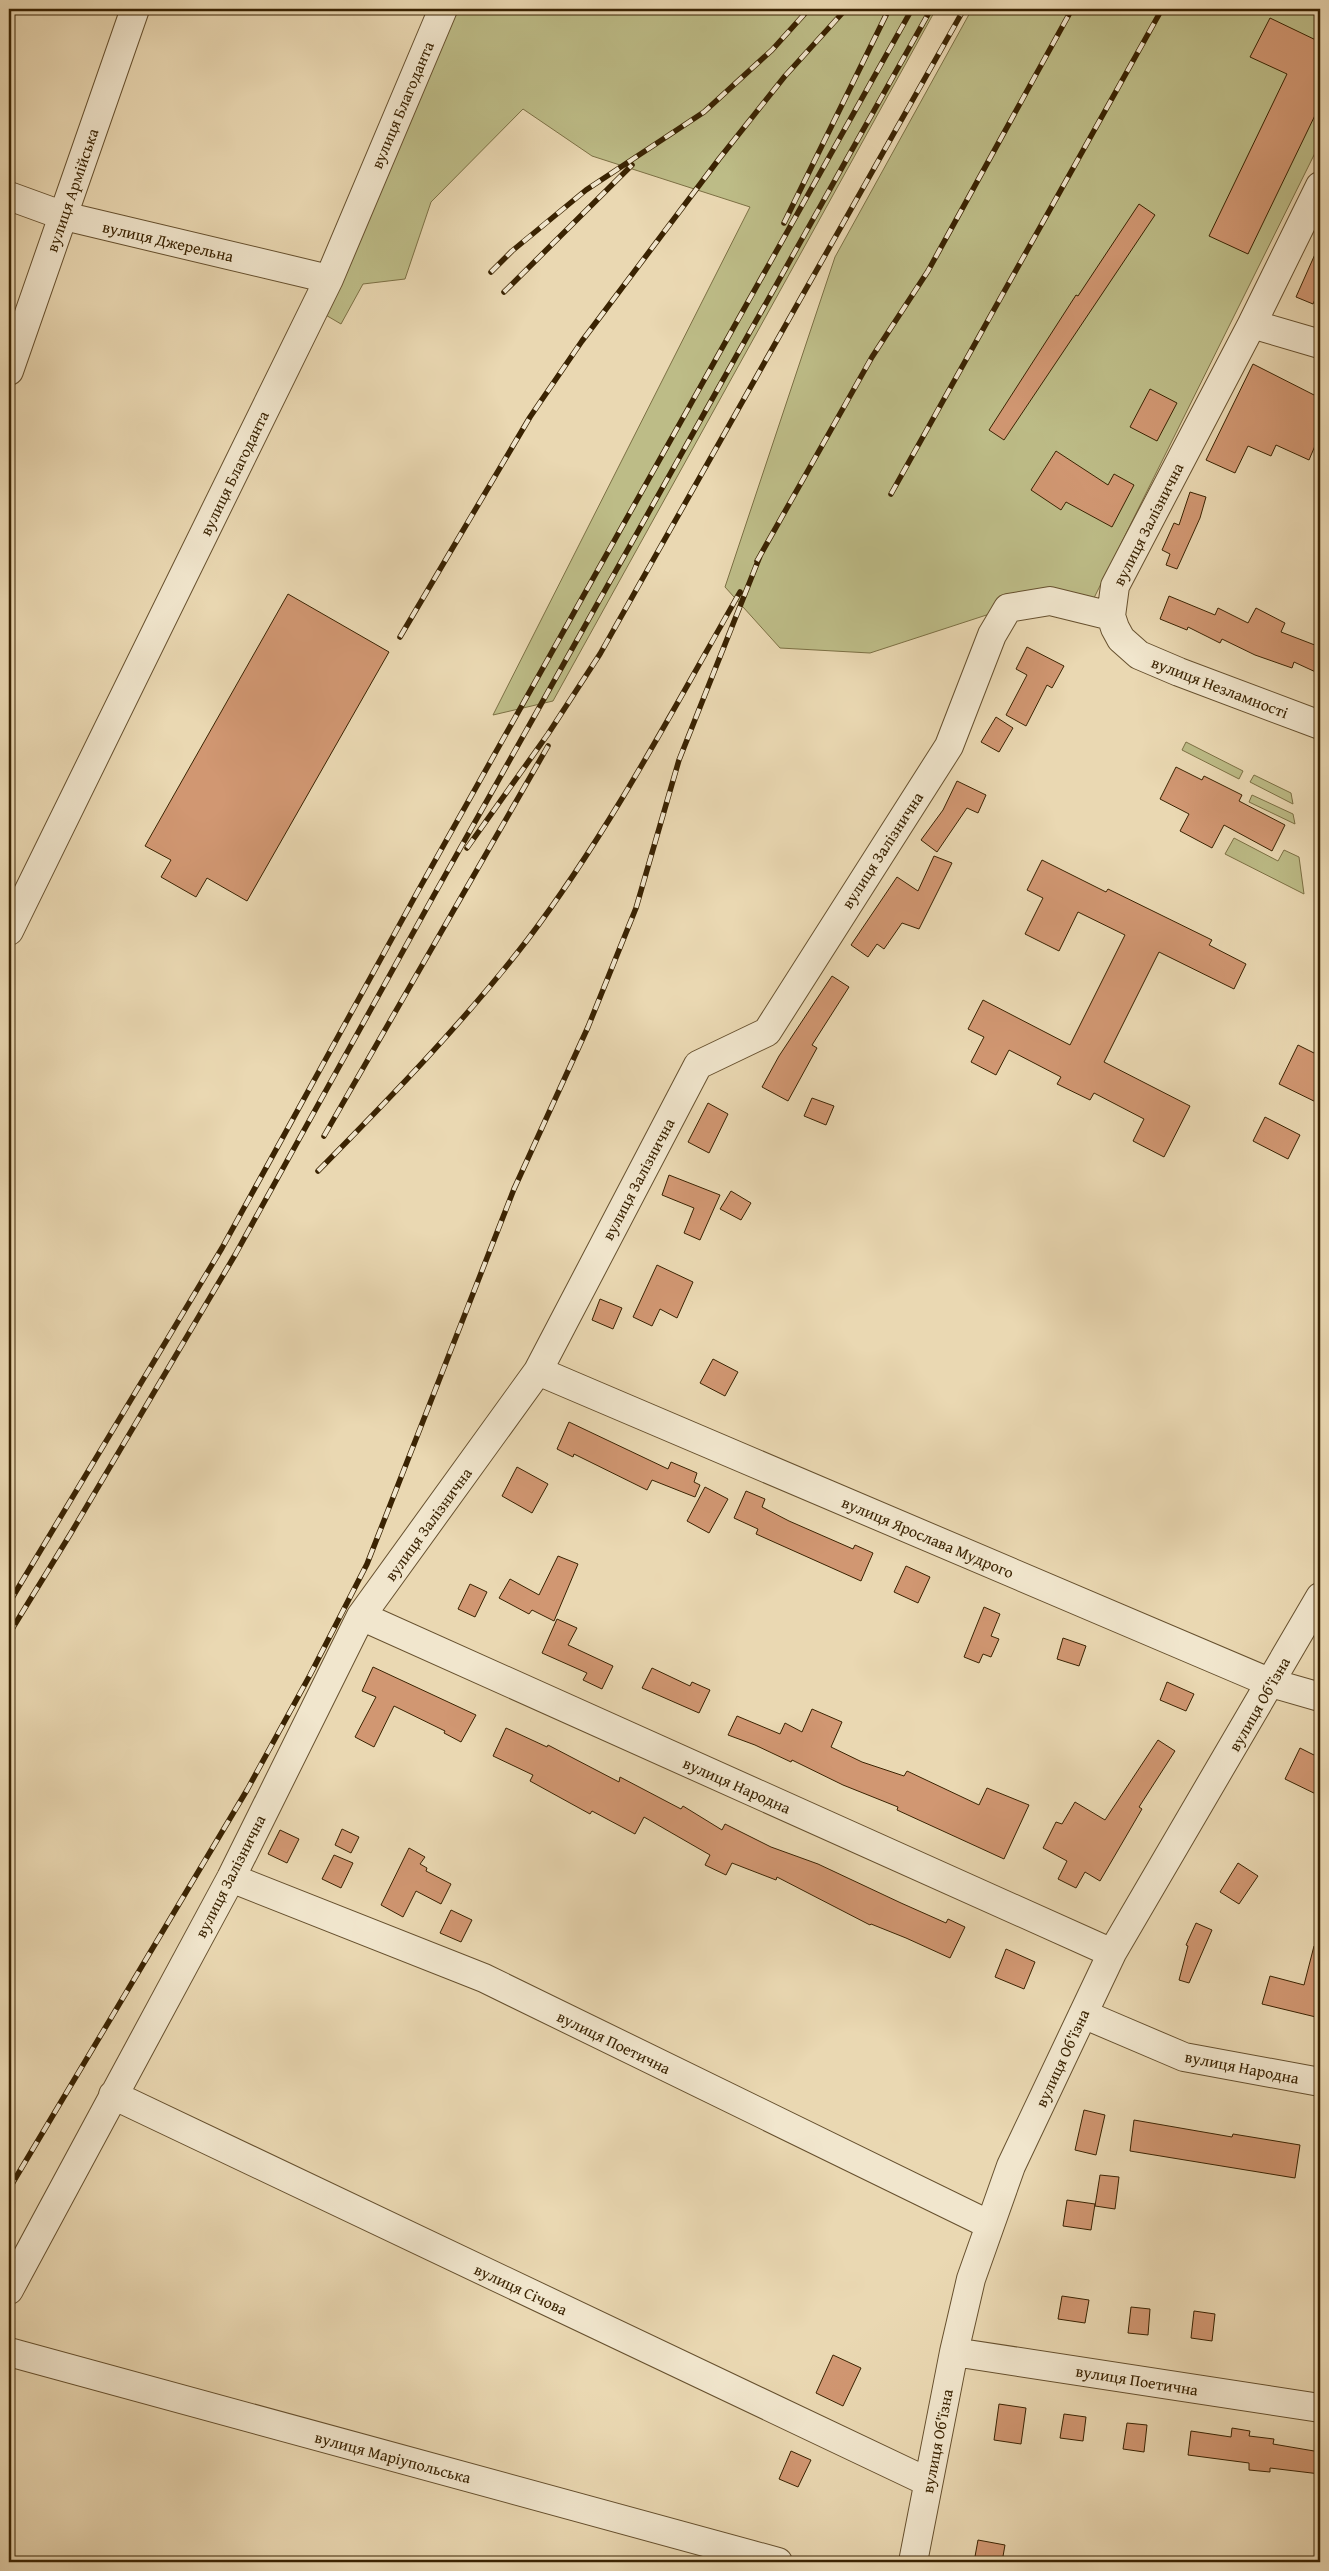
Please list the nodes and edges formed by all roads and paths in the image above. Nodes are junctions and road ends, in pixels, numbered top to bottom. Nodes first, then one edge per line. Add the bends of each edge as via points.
1 (135, 9) edge
2 (443, 9) edge
3 (1320, 186) edge
4 (9, 196) edge
5 (64, 216) junction
6 (329, 279) junction
7 (1252, 324) junction
8 (1320, 344) edge
9 (9, 371) edge
10 (1111, 616) junction
11 (1320, 725) edge
12 (9, 931) edge
13 (538, 1371) junction
14 (1320, 1597) edge
15 (361, 1616) junction
16 (1271, 1683) junction
17 (1320, 1697) edge
18 (231, 1878) junction
19 (1112, 1953) junction
20 (1083, 2014) junction
21 (1320, 2082) edge
22 (113, 2095) junction
23 (990, 2225) junction
24 (9, 2290) edge
25 (9, 2352) edge
26 (954, 2352) junction
27 (1320, 2408) edge
28 (928, 2482) junction
29 (778, 2562) edge
30 (913, 2562) edge

1 - 5 street, вулиця Армійська
2 - 6 street, вулиця Благоданта
3 - 7 street, вулиця Залізнична
4 - 5 street, вулиця Джерельна
5 - 6 street, вулиця Джерельна
5 - 9 street, вулиця Армійська
6 - 12 street, вулиця Благоданта
7 - 8 street
7 - 10 street, вулиця Залізнична via 1115,586
10 - 11 street, вулиця Незламності via 1121,639 1139,655
10 - 13 street, вулиця Залізнична via 1050,601 1008,608 992,634 949,746 767,1032 698,1065
13 - 15 street, вулиця Залізнична
13 - 16 street, вулиця Ярослава Мудрого
14 - 16 street, вулиця Об'їзна
15 - 18 street, вулиця Залізнична
15 - 19 street, вулиця Народна
16 - 17 street, вулиця Ярослава Мудрого
16 - 19 street, вулиця Об'їзна
18 - 22 street, вулиця Залізнична
18 - 23 street, вулиця Поетична via 484,1978
19 - 20 street, вулиця Об'їзна
20 - 21 street, вулиця Народна via 1184,2057
20 - 23 street, вулиця Об'їзна via 1011,2166
22 - 24 street, вулиця Залізнична
22 - 28 street, вулиця Січова
23 - 26 street, вулиця Об'їзна via 971,2279
25 - 29 street, вулиця Маріупольська
26 - 27 street, вулиця Поетична
26 - 28 street, вулиця Об'їзна
28 - 30 street, вулиця Об'їзна

